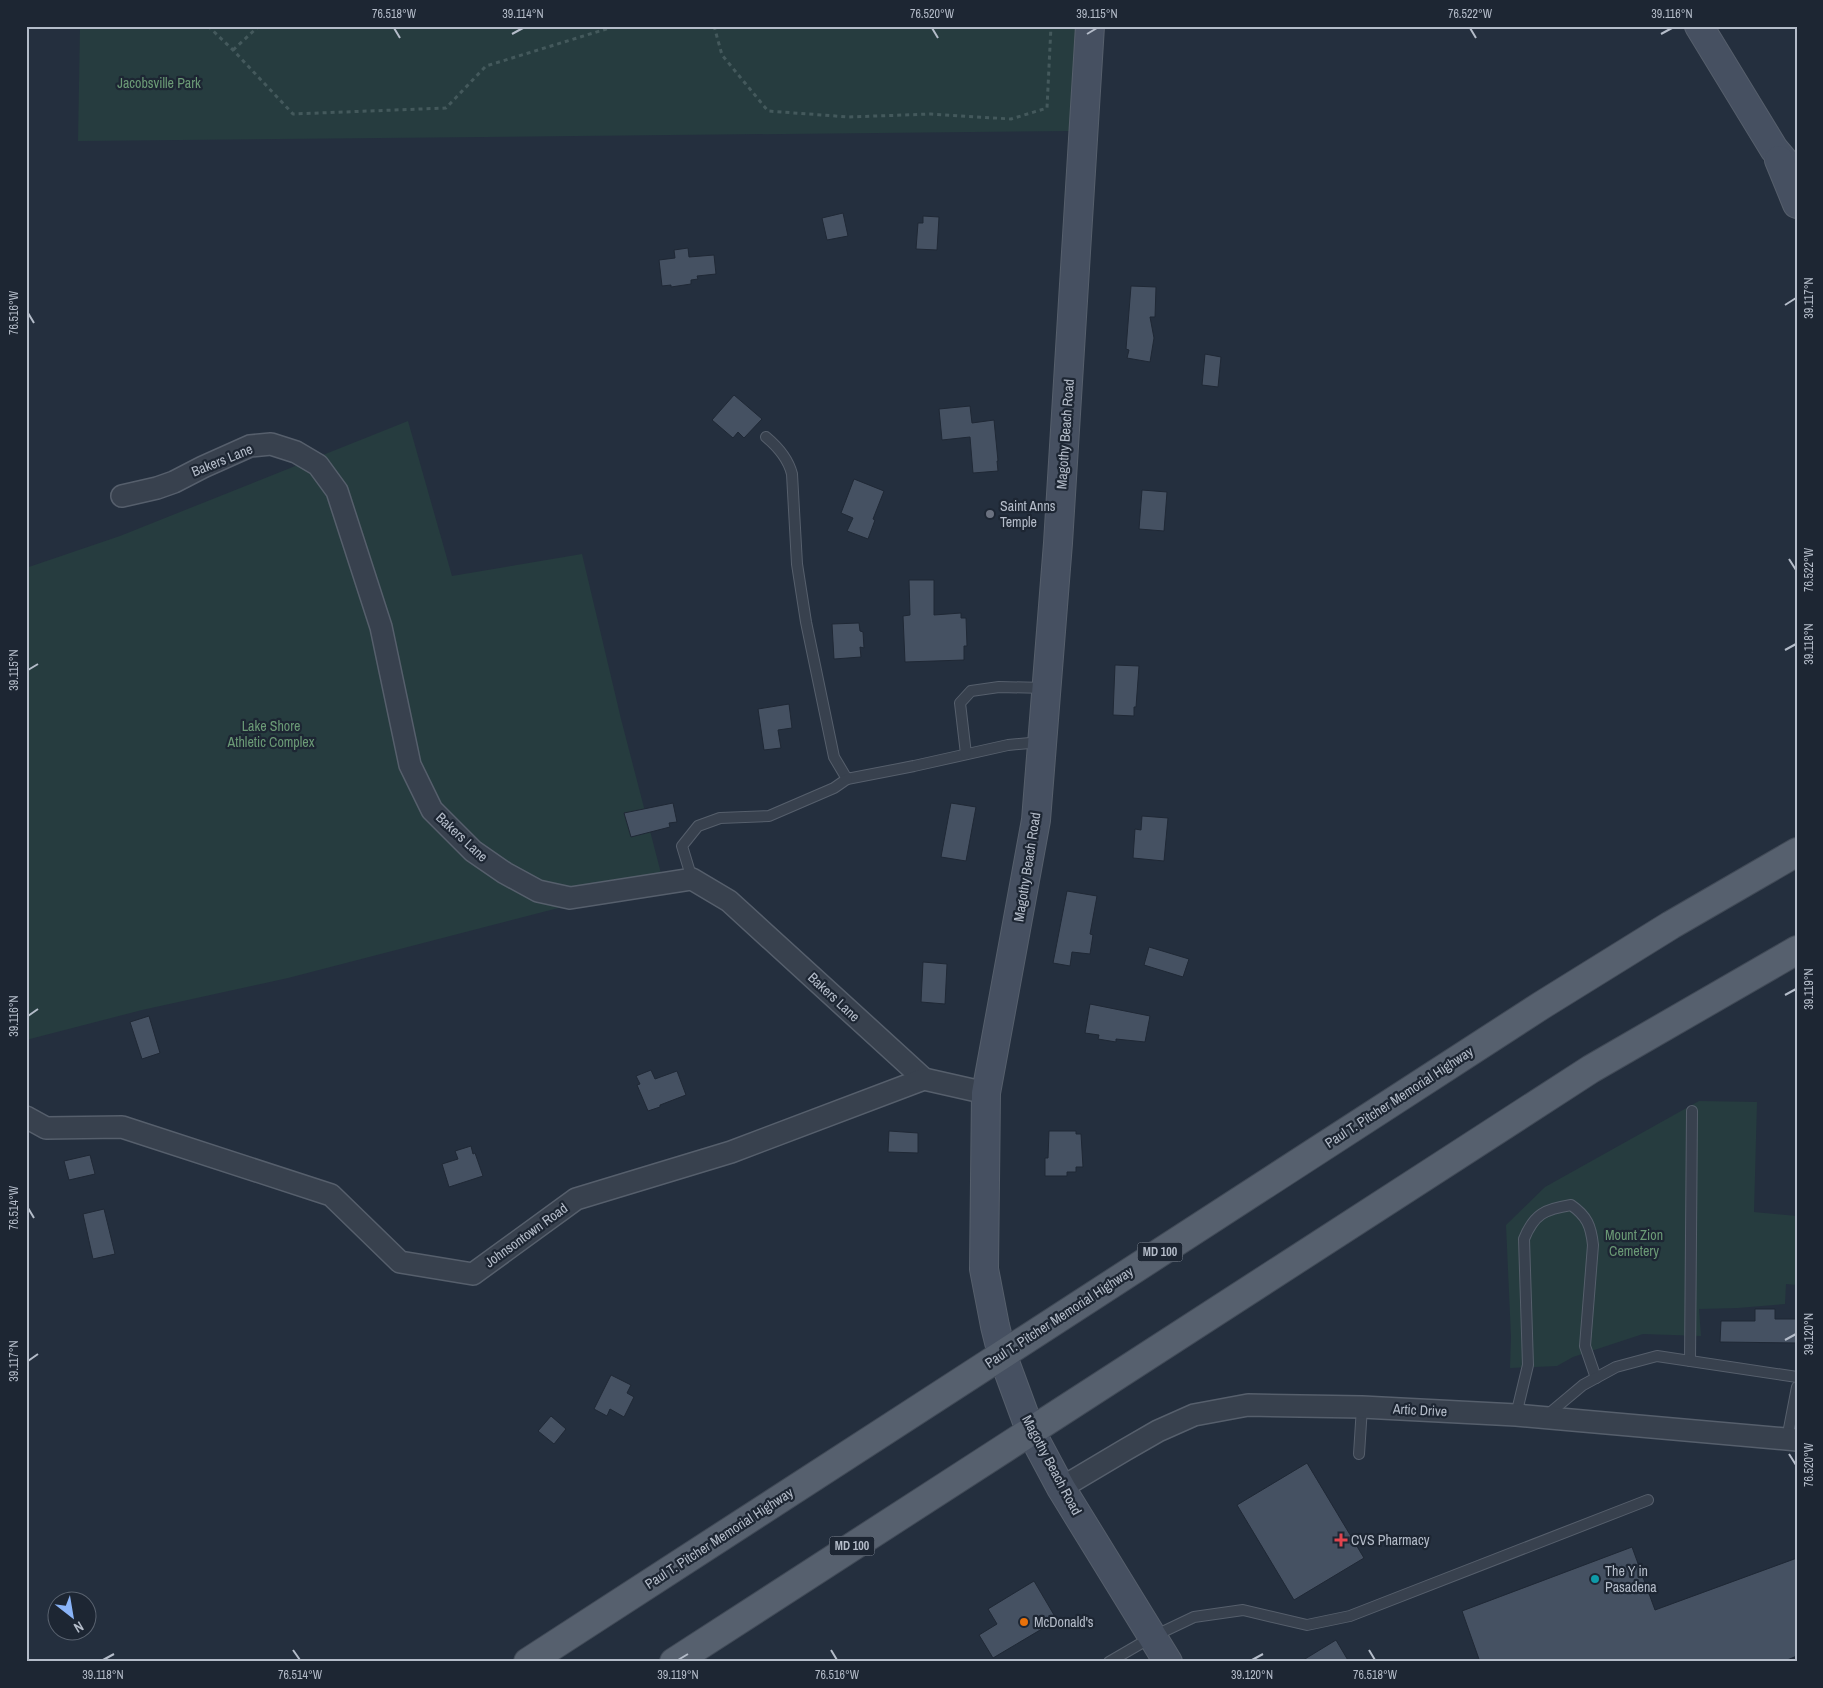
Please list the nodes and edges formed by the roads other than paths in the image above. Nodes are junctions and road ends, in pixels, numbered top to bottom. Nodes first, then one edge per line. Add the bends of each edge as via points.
1 (1090, 26) edge
2 (1699, 26) edge
3 (1774, 149) junction
4 (1797, 176) edge
5 (1797, 204) edge
6 (766, 437) dead end
7 (122, 496) dead end
8 (1046, 688) junction
9 (1042, 742) junction
10 (966, 754) junction
11 (847, 779) junction
12 (1797, 852) edge
13 (692, 879) junction
14 (1797, 950) edge
15 (924, 1080) junction
16 (986, 1093) junction
17 (1692, 1111) dead end
18 (26, 1117) edge
19 (1002, 1354) junction
20 (1690, 1362) junction
21 (1797, 1377) edge
22 (1596, 1378) junction
23 (1797, 1387) edge
24 (1362, 1407) junction
25 (1516, 1414) junction
26 (1545, 1417) junction
27 (1030, 1430) junction
28 (1792, 1439) edge
29 (1359, 1454) dead end
30 (1061, 1488) junction
31 (1648, 1500) dead end
32 (1152, 1637) junction
33 (528, 1662) edge
34 (674, 1662) edge
35 (1109, 1662) edge
36 (1168, 1662) edge

1 - 8 street, Magothy Beach Road
2 - 3 street
3 - 4 street
3 - 5 street
6 - 11 lane via 789,463 792,474 797,564 806,622 834,757
7 - 13 street, Bakers Lane via 174,482 250,446 271,444 296,452 318,465 337,490 381,627 410,765 432,810 474,851 538,891 570,898
8 - 9 street, Magothy Beach Road
8 - 10 lane via 972,691 960,703
9 - 10 lane
9 - 16 street, Magothy Beach Road via 1036,820
10 - 11 lane
11 - 13 lane via 834,788 769,816 720,818 698,826 682,846
12 - 19 main road, Paul T. Pitcher Memorial Highway / MD 100 via 1542,1005
13 - 15 street, Bakers Lane via 729,901
14 - 27 main road, MD 100 via 1591,1069
15 - 16 street
15 - 18 street, Johnsontown Road via 731,1152 576,1199 473,1274 400,1262 331,1195 122,1127 46,1128
16 - 19 street, Magothy Beach Road via 984,1269
17 - 20 lane
19 - 27 street, Magothy Beach Road
19 - 33 main road, Paul T. Pitcher Memorial Highway / MD 100
20 - 21 lane
20 - 22 lane via 1657,1356 1616,1367
22 - 25 lane via 1585,1346 1593,1245 1591,1229 1581,1212 1570,1206 1558,1207 1540,1214 1524,1239 1528,1365
22 - 26 lane
23 - 28 lane
24 - 25 street, Artic Drive
24 - 29 lane
24 - 30 street, Artic Drive via 1248,1405 1194,1416 1158,1431
25 - 26 street, Artic Drive
26 - 28 street, Artic Drive
27 - 30 street, Magothy Beach Road
27 - 34 main road, MD 100
30 - 32 street, Magothy Beach Road
31 - 32 lane via 1350,1616 1307,1625 1242,1610 1194,1617
32 - 35 lane
32 - 36 street, Magothy Beach Road

